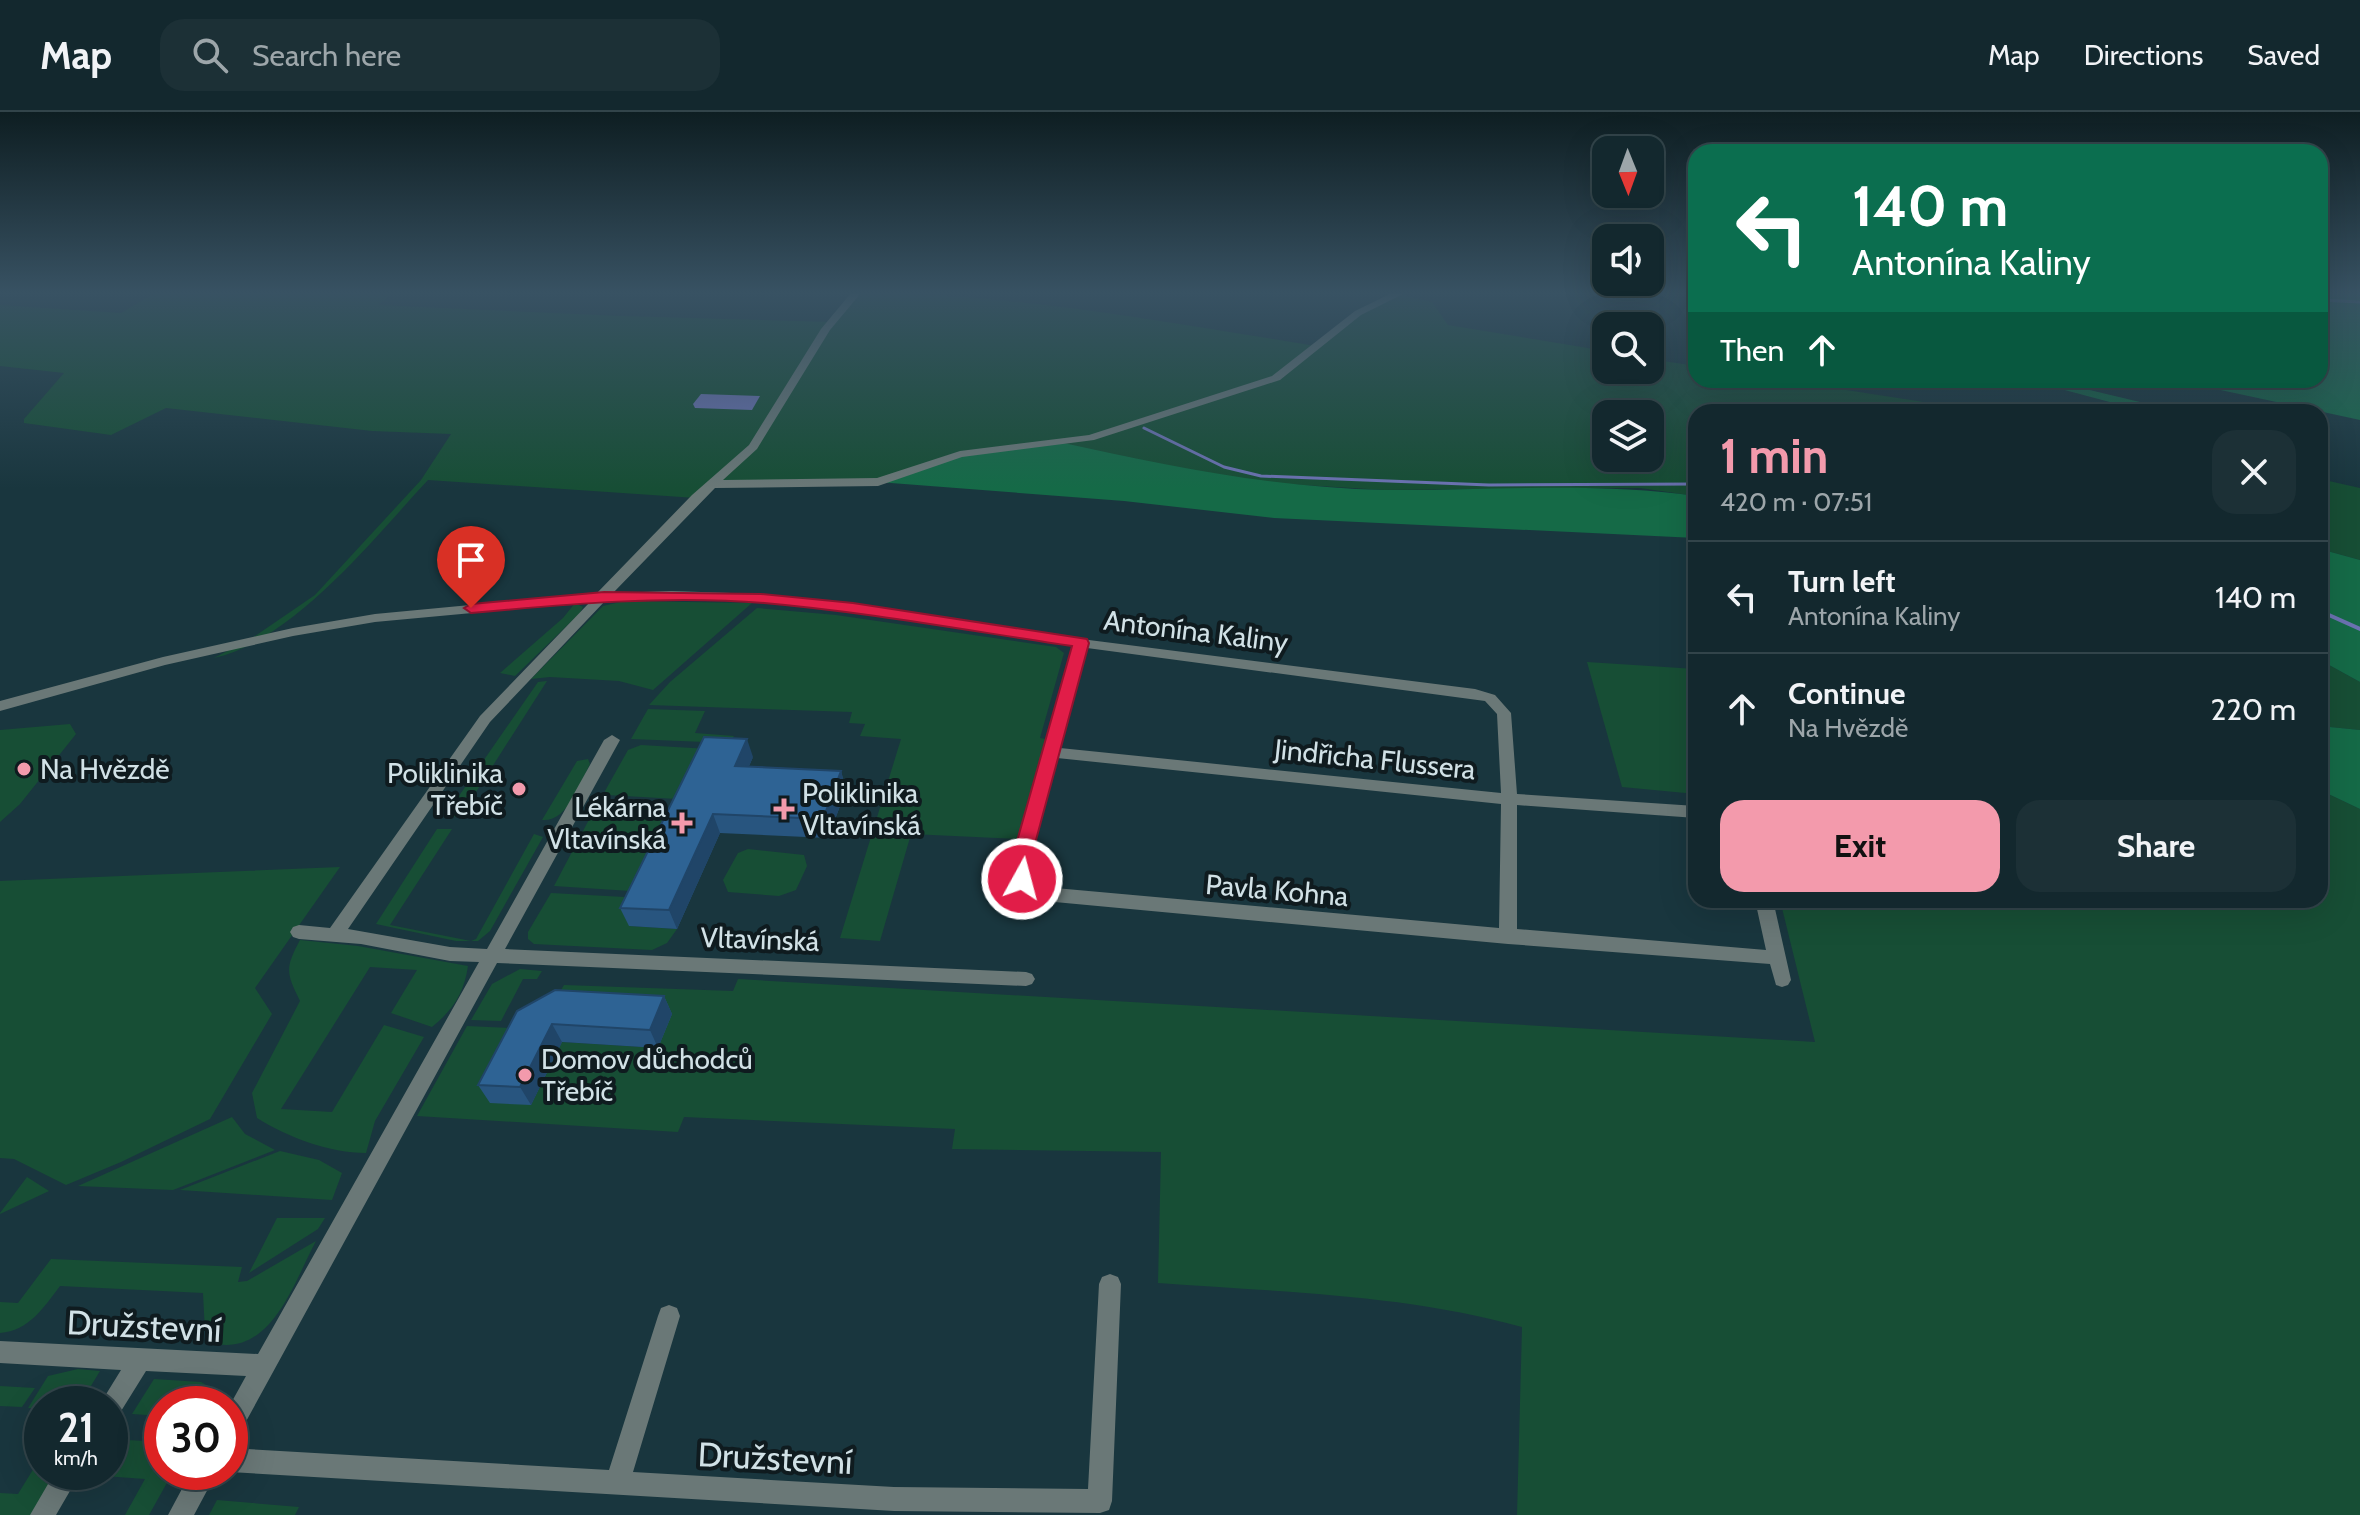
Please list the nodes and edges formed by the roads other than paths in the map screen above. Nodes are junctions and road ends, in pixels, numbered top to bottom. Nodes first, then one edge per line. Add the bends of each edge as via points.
1 (808, 358) edge
2 (1301, 358) edge
3 (711, 484) junction
4 (604, 597) junction
5 (1081, 643) junction
6 (0, 706) edge
7 (612, 740) dead end
8 (1050, 752) junction
9 (1509, 799) junction
10 (1688, 811) edge
11 (1766, 908) edge
12 (299, 932) dead end
13 (335, 934) junction
14 (1508, 937) junction
15 (491, 956) junction
16 (1777, 958) junction
17 (1026, 979) dead end
18 (1782, 980) dead end
19 (1110, 1284) dead end
20 (669, 1316) dead end
21 (0, 1352) edge
22 (140, 1360) junction
23 (263, 1366) junction
24 (124, 1386) edge
25 (248, 1394) edge
26 (248, 1461) edge
27 (617, 1483) junction
28 (58, 1490) edge
29 (195, 1490) edge
30 (42, 1515) edge
31 (180, 1515) edge

1 - 3 street via 753,447
2 - 3 street via 1276,378 1090,438 960,454 878,482
3 - 4 street
4 - 5 street, Antonína Kaliny via 761,598
4 - 6 street via 375,618 293,632
4 - 13 street via 485,719
5 - 8 street, Pavla Kohna
5 - 9 street, Antonína Kaliny via 1490,698 1504,713
7 - 15 street
8 - 9 street, Jindřicha Flussera
8 - 14 street, Pavla Kohna via 1020,866 1030,889 1050,896
9 - 10 street, Jindřicha Flussera
9 - 14 street, Antonína Kaliny
11 - 16 street
12 - 13 street, Vltavínská
13 - 15 street, Vltavínská
14 - 16 street, Pavla Kohna
15 - 17 street, Vltavínská
15 - 23 street
16 - 18 street
19 - 27 street, Družstevní via 1100,1501 894,1499
20 - 27 street
21 - 22 street, Družstevní
22 - 23 street, Družstevní
22 - 24 street
23 - 25 street
26 - 27 street, Družstevní
28 - 30 street
29 - 31 street

